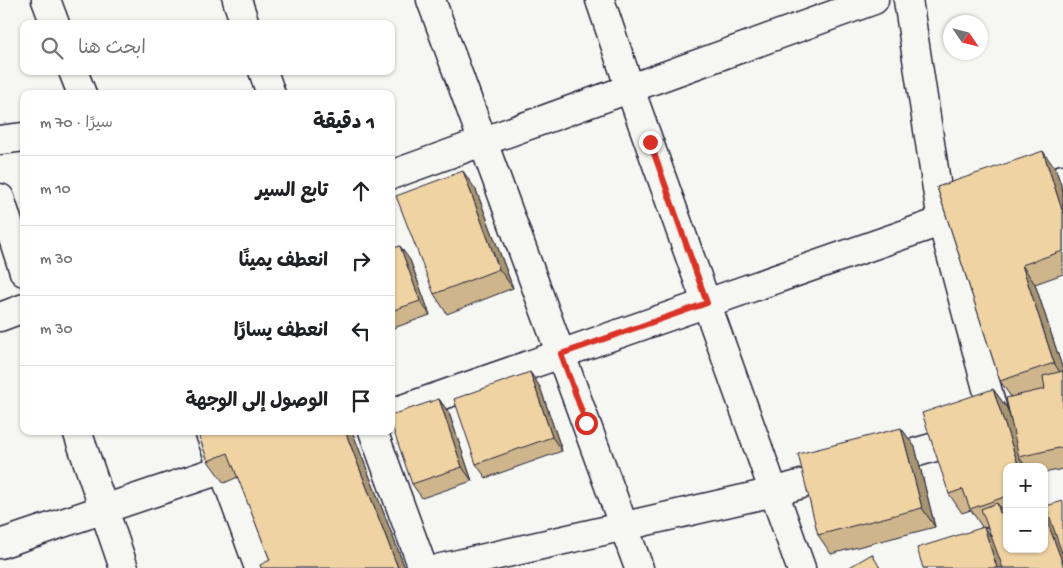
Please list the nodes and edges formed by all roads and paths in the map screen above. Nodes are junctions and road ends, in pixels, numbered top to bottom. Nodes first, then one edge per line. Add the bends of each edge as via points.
1 (46, 0) edge
2 (237, 0) edge
3 (431, 0) edge
4 (600, 0) edge
5 (874, 0) edge
6 (908, 0) edge
7 (54, 20) edge
8 (244, 20) edge
9 (75, 75) edge
10 (264, 75) edge
11 (630, 89) junction
12 (81, 90) edge
13 (270, 90) edge
14 (20, 138) edge
15 (0, 140) edge
16 (483, 142) junction
17 (395, 174) edge
18 (1063, 179) edge
19 (0, 198) edge
20 (942, 221) junction
21 (20, 260) edge
22 (707, 303) junction
23 (20, 310) edge
24 (0, 317) edge
25 (561, 354) junction
26 (395, 411) edge
27 (78, 435) edge
28 (210, 435) edge
29 (375, 435) edge
30 (270, 453) edge
31 (223, 469) junction
32 (774, 492) junction
33 (104, 509) junction
34 (624, 526) junction
35 (0, 544) edge
36 (124, 568) edge
37 (259, 568) edge
38 (422, 568) edge
39 (441, 568) edge
40 (639, 568) edge
41 (800, 568) edge

1 - 7 street
2 - 8 street
3 - 16 street
4 - 11 street
5 - 11 street
6 - 20 street
9 - 12 street
10 - 13 street
11 - 16 street
11 - 22 street
14 - 15 street
16 - 17 street
16 - 25 street
18 - 20 street
19 - 21 street
20 - 22 street
20 - 32 street via 1008,427
22 - 25 street
22 - 32 street
23 - 24 street
25 - 26 street
25 - 34 street
27 - 33 street
28 - 31 street
29 - 38 street
30 - 31 street
31 - 33 street
31 - 37 street
32 - 34 street
32 - 41 street
33 - 35 street
33 - 36 street
34 - 39 street
34 - 40 street

